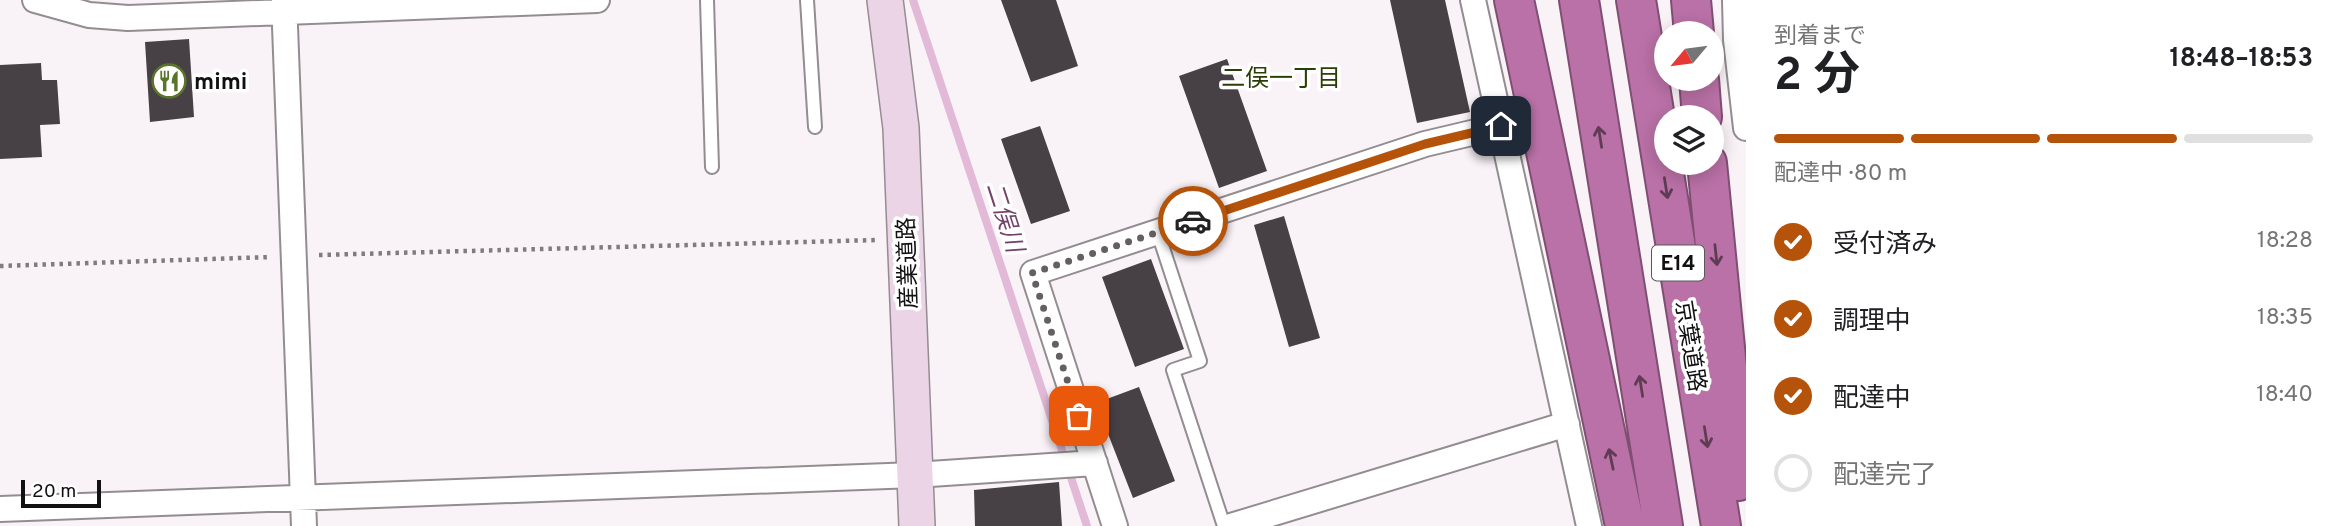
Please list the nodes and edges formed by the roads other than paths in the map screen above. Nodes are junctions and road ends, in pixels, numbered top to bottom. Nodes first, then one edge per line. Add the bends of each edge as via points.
1 (34, 0) edge
2 (597, 0) edge
3 (707, 0) edge
4 (807, 0) edge
5 (885, 0) edge
6 (1473, 0) edge
7 (1514, 0) edge
8 (1530, 0) edge
9 (1579, 0) edge
10 (1636, 0) edge
11 (1691, 0) edge
12 (1735, 0) edge
13 (284, 6) edge
14 (1693, 21) edge
15 (1741, 38) edge
16 (1501, 126) junction
17 (815, 127) dead end
18 (1746, 128) edge
19 (712, 167) dead end
20 (1708, 175) edge
21 (1158, 233) junction
22 (1571, 270) junction
23 (1567, 424) junction
24 (1095, 464) junction
25 (915, 475) junction
26 (303, 499) junction
27 (0, 509) edge
28 (304, 526) edge
29 (917, 526) edge
30 (1115, 526) edge
31 (1224, 526) edge
32 (1231, 526) edge
33 (1589, 526) edge
34 (1625, 526) edge
35 (1663, 526) edge
36 (1721, 526) edge
37 (1739, 526) edge

1 - 13 street via 89,15 128,18
2 - 13 street
3 - 19 lane
4 - 17 lane
5 - 25 main road, 産業道路 via 901,128
6 - 16 street
7 - 22 highway
8 - 22 highway
35 -> 9 highway, E14
10 -> 36 highway, 京葉道路 / E14
11 - 14 highway
12 - 15 street
13 - 26 street
15 - 18 street
16 - 21 street via 1425,144
16 - 23 street
20 -> 37 highway
21 - 24 street via 1032,273
21 - 31 lane via 1200,360 1174,370
34 -> 22 highway
23 - 32 street
23 - 33 street
24 - 25 street
24 - 30 street
25 - 26 street
25 - 29 main road, 産業道路
26 - 27 street
26 - 28 street

